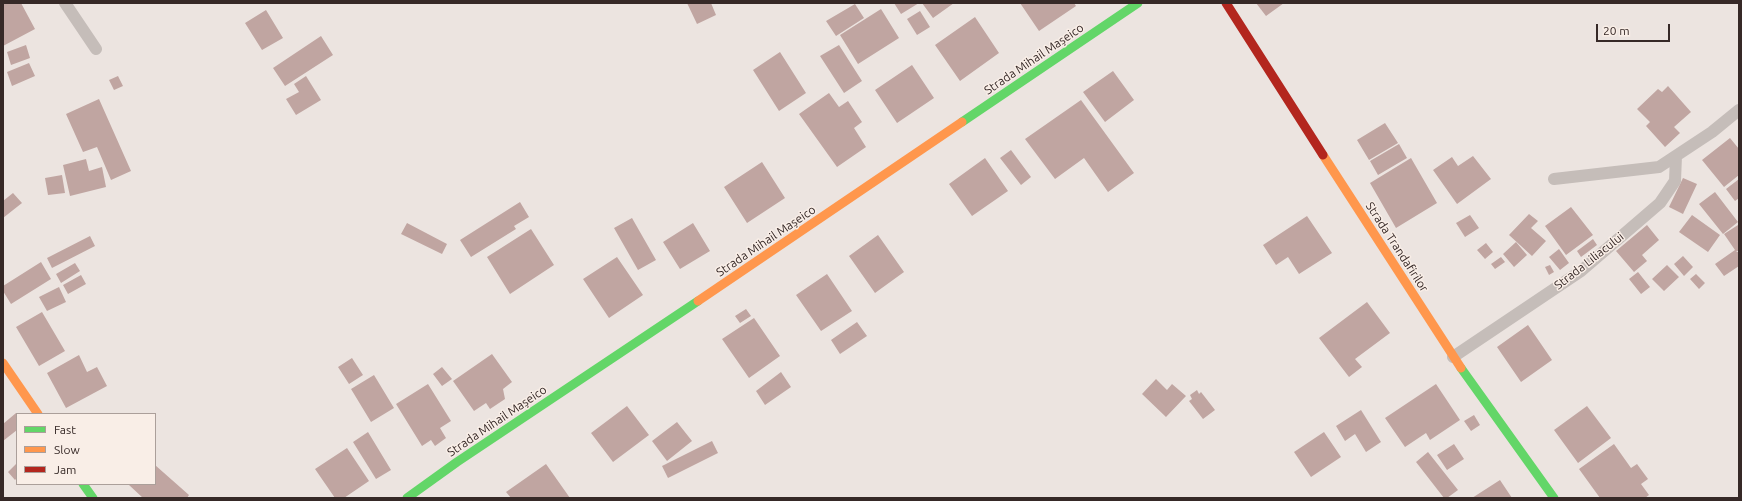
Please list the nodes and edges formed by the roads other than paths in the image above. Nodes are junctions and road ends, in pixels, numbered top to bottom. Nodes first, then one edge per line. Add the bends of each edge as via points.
1 (65, 3) edge
2 (1138, 3) edge
3 (1226, 3) edge
4 (96, 49) dead end
5 (1739, 110) edge
6 (1676, 156) junction
7 (1554, 179) dead end
8 (1453, 357) junction
9 (3, 363) edge
10 (37, 413) edge
11 (84, 485) edge
12 (93, 498) edge
13 (407, 498) edge
14 (1554, 498) edge

1 - 4 lane
2 - 13 street, Strada Mihail Mașeico
3 - 8 street, Strada Trandafirilor
5 - 6 lane
6 - 7 lane via 1659,168
6 - 8 lane, Strada Liliacului via 1675,181 1660,203 1581,271
8 - 14 street, Strada Trandafirilor
9 - 10 street
11 - 12 street

